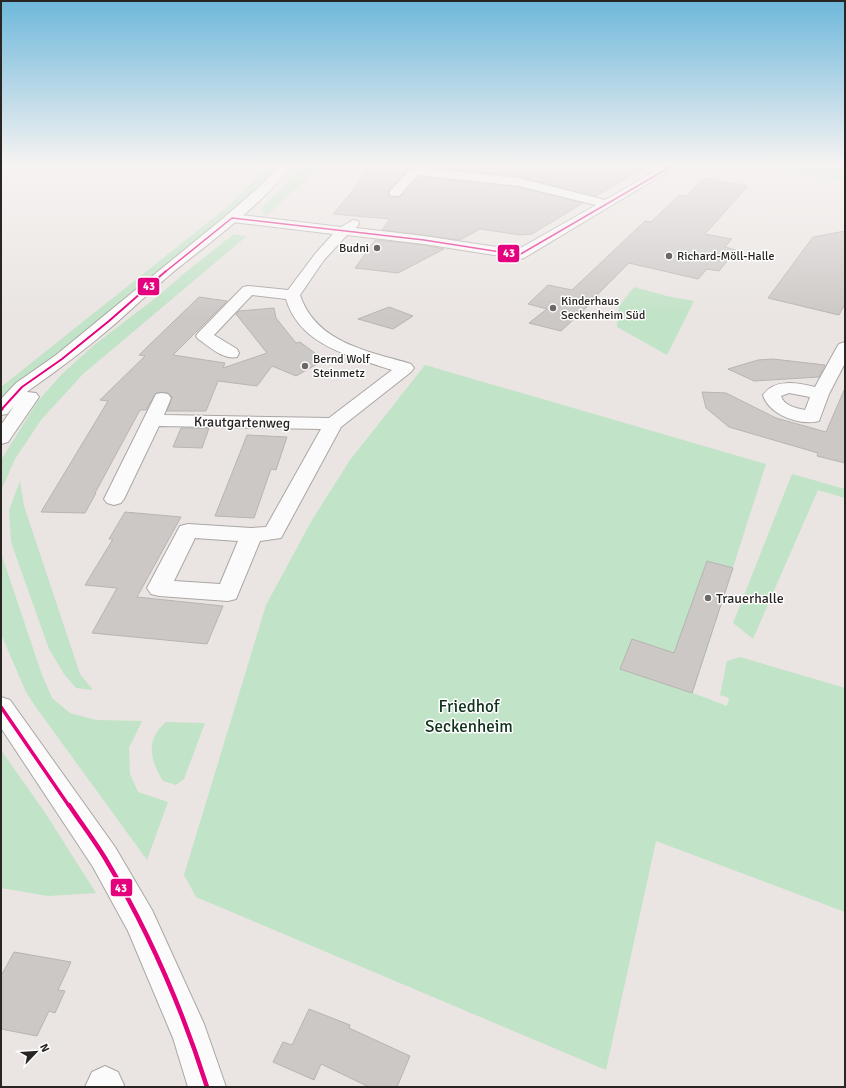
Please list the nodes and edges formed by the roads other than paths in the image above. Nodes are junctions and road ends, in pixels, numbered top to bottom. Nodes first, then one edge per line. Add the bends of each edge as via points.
1 (243, 214) edge
2 (244, 214) edge
3 (589, 214) edge
4 (239, 218) junction
5 (344, 230) junction
6 (451, 231) dead end
7 (292, 295) junction
8 (845, 347) edge
9 (232, 352) dead end
10 (62, 359) junction
11 (820, 394) dead end
12 (162, 398) dead end
13 (1, 410) edge
14 (152, 420) junction
15 (333, 424) junction
16 (1, 438) edge
17 (114, 499) dead end
18 (251, 536) dead end
19 (1, 707) edge
20 (207, 1087) edge

1 - 4 street
2 - 4 street
3 - 5 street via 537,244 520,248
4 - 5 street
4 - 10 street via 167,283 109,321
5 - 6 street via 354,224 367,222
5 - 7 street
7 - 9 street via 248,290 204,336
7 - 15 street via 299,312 309,325 327,339 349,350 405,368
8 - 11 street
10 - 13 street via 22,387
10 - 16 street via 36,389
12 - 14 street
14 - 15 street, Krautgartenweg
14 - 17 street
15 - 18 street via 273,533
19 - 20 street via 104,857 140,921 191,1037

